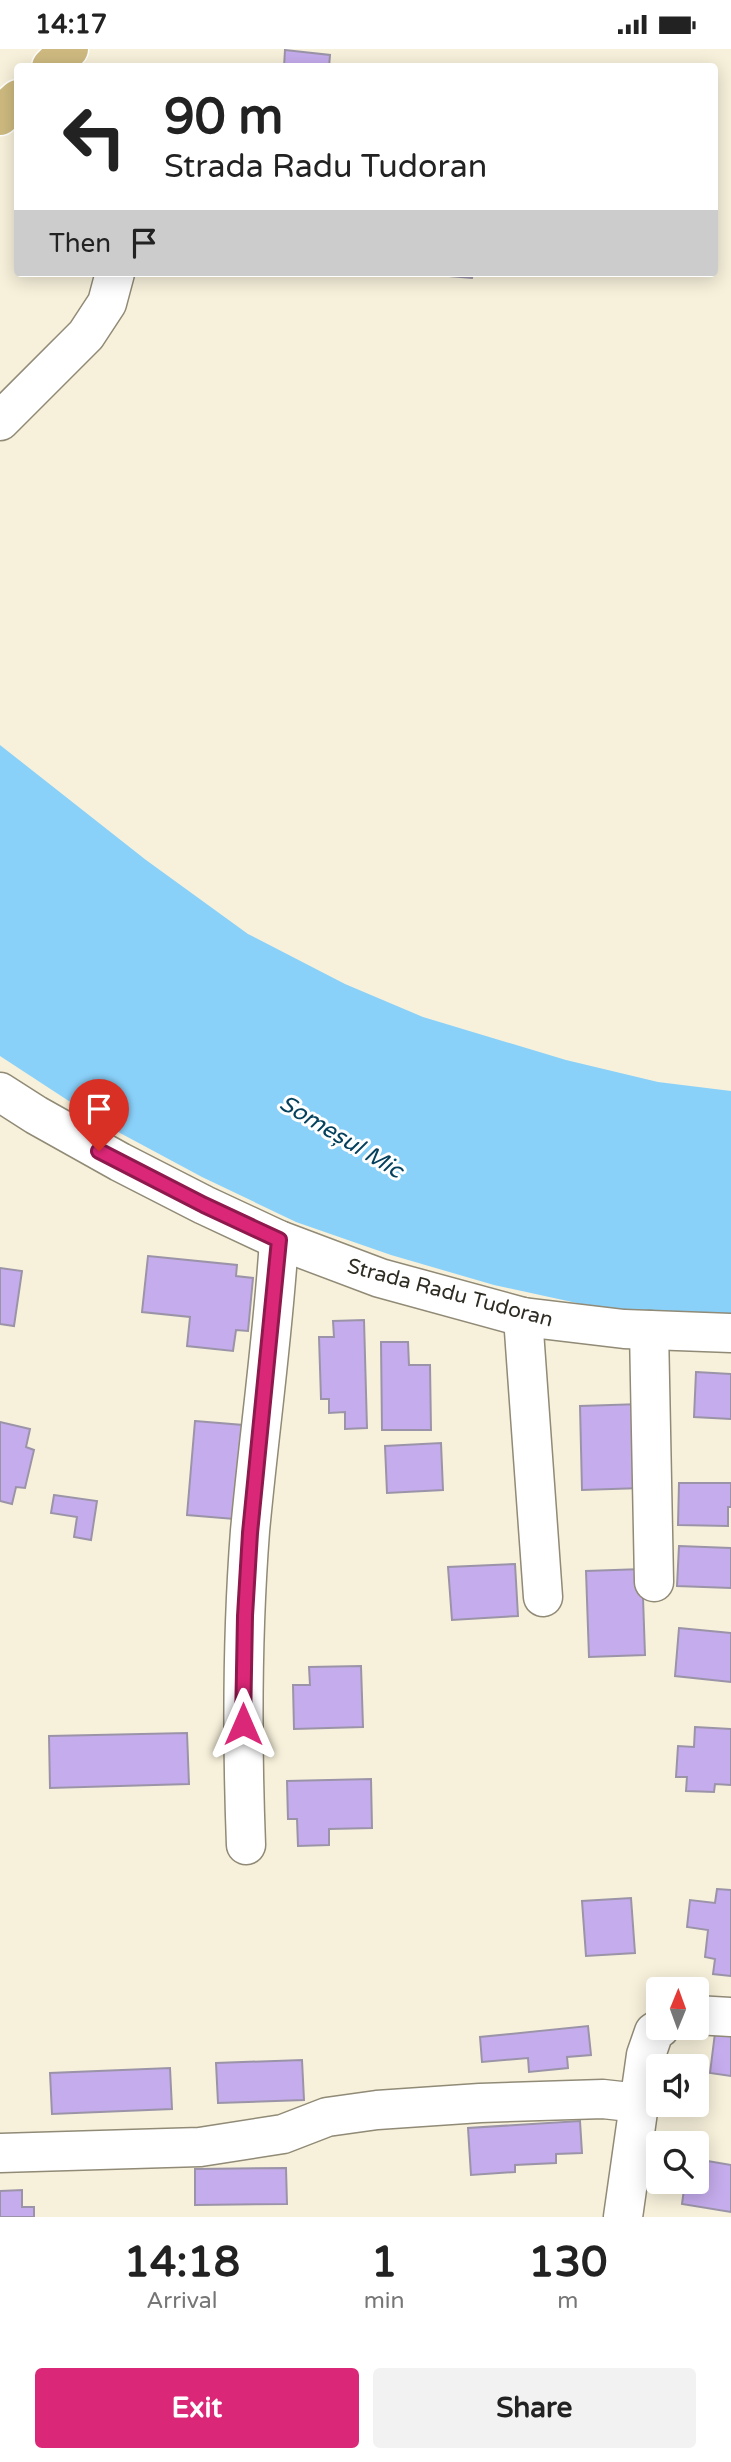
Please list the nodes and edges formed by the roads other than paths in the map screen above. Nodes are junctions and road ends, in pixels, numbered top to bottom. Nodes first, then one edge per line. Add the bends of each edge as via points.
1 (69, 49) edge
2 (55, 63) edge
3 (114, 277) edge
4 (0, 421) edge
5 (0, 1092) edge
6 (279, 1240) junction
7 (523, 1317) junction
8 (649, 1330) junction
9 (731, 1333) edge
10 (654, 1582) dead end
11 (543, 1597) dead end
12 (246, 1845) dead end
13 (709, 2016) edge
14 (731, 2017) edge
15 (651, 2041) edge
16 (639, 2103) junction
17 (0, 2153) edge
18 (622, 2217) edge

1 - 2 main road
3 - 4 street via 107,303 86,335
5 - 6 street, Strada Radu Tudoran via 120,1162
6 - 7 street, Strada Radu Tudoran via 380,1278
6 - 12 street via 245,1616
7 - 8 street, Strada Radu Tudoran
7 - 11 street
8 - 9 street, Strada Radu Tudoran
8 - 10 street
13 - 14 street
15 - 16 street
16 - 17 street via 603,2099 377,2110 327,2117 284,2134 200,2147
16 - 18 street

